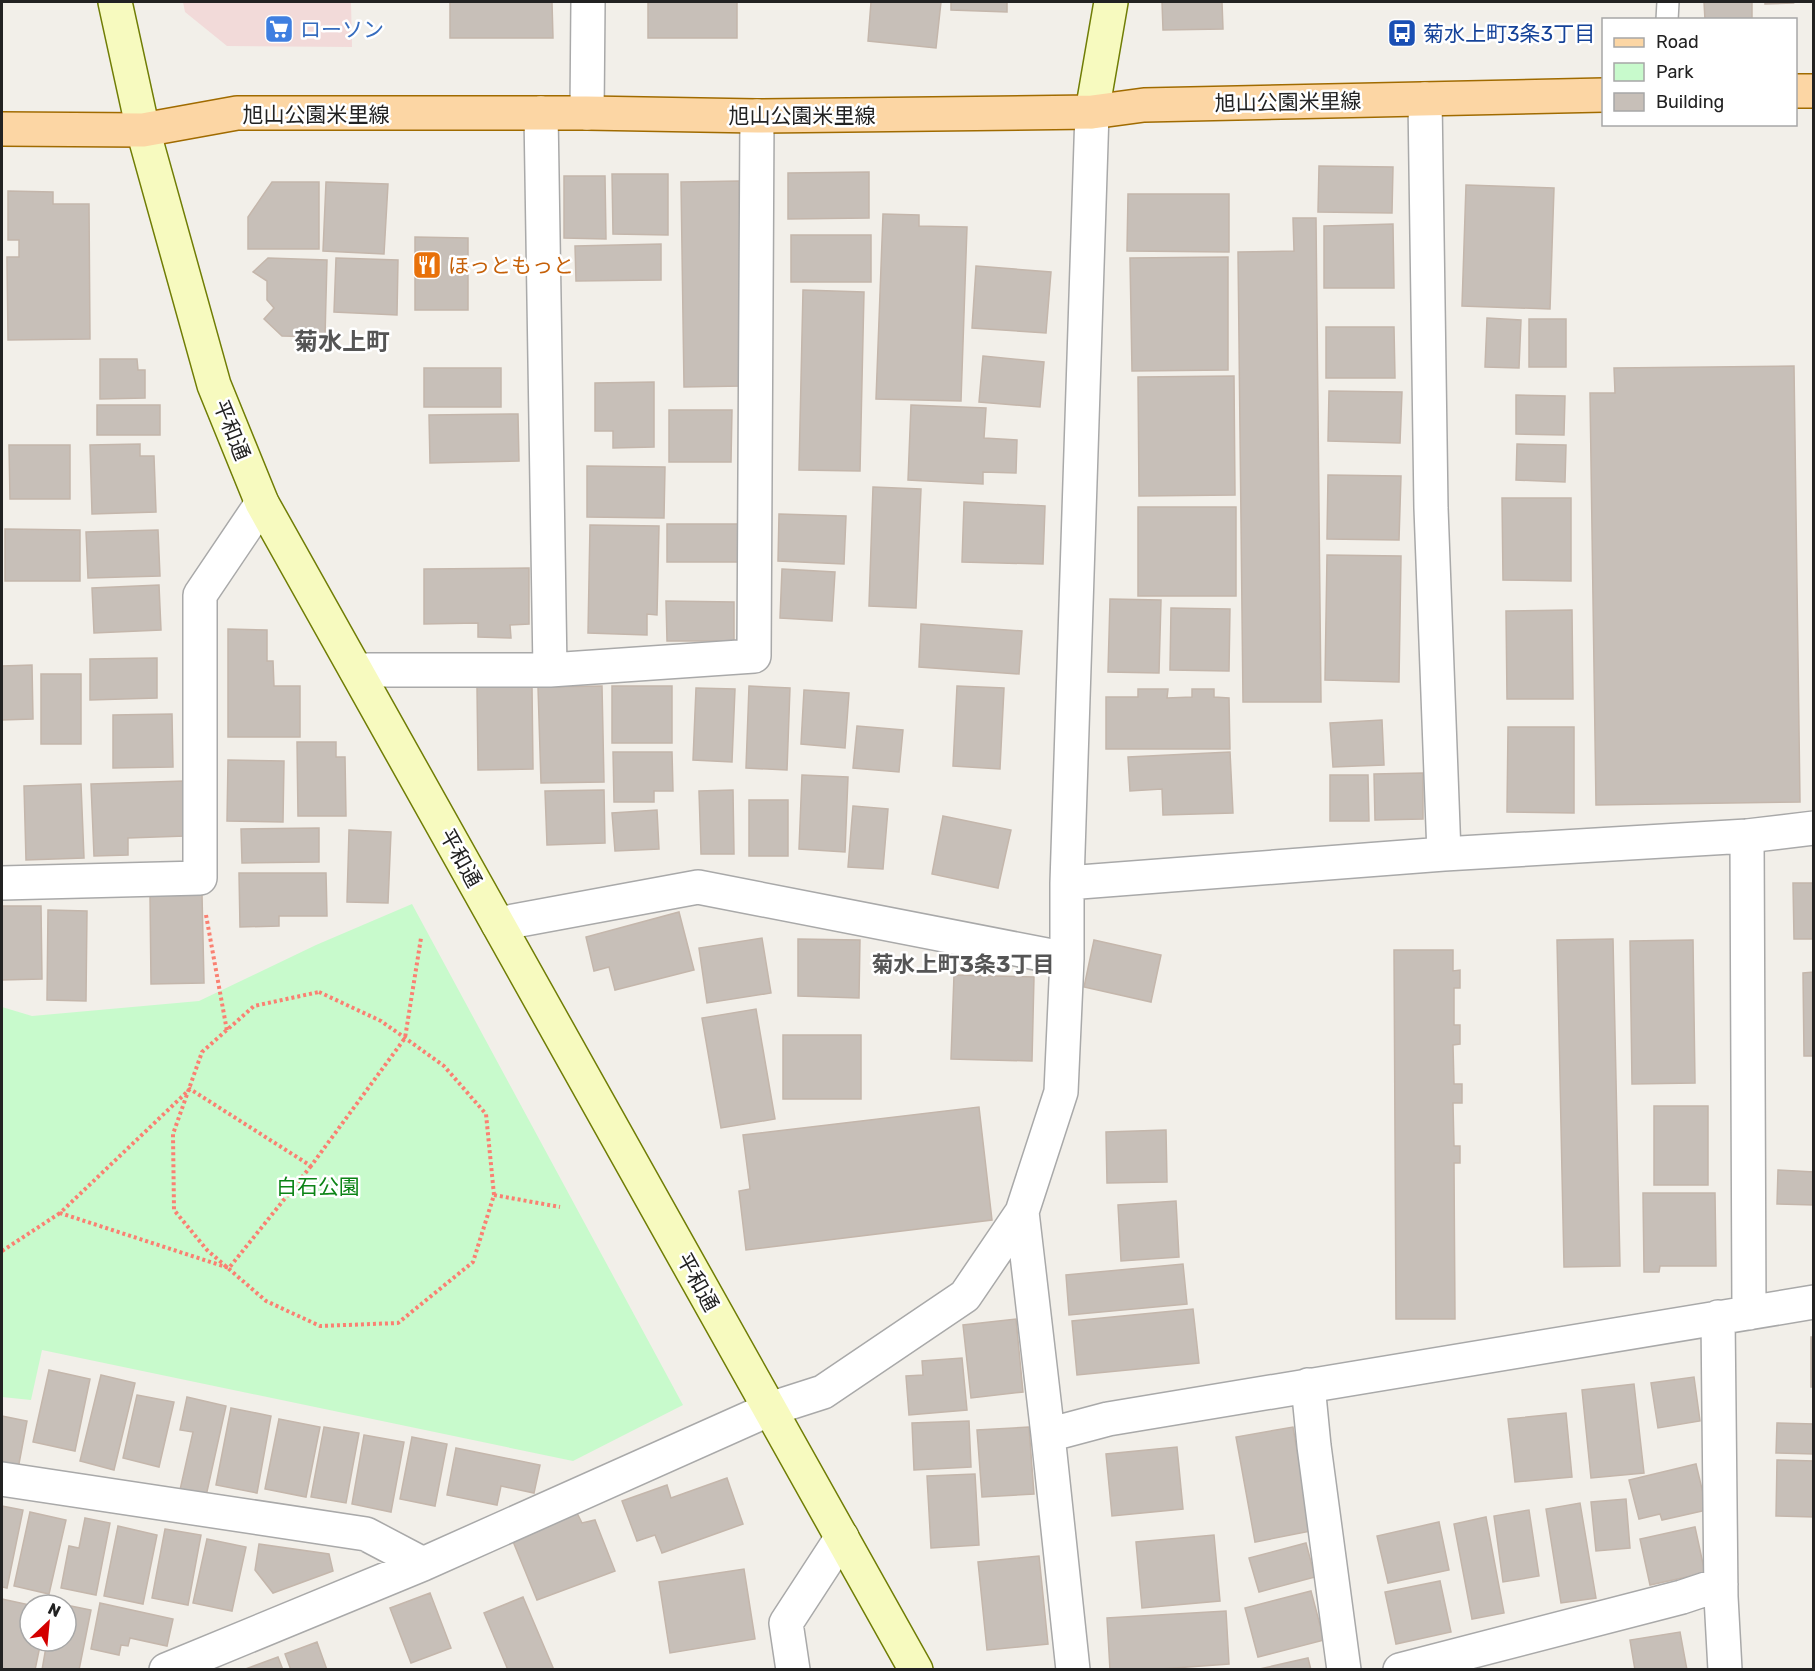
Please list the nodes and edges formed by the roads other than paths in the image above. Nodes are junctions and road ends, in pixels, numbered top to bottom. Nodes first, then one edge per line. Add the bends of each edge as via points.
1 (115, 2) edge
2 (588, 2) edge
3 (1111, 2) edge
4 (1668, 2) edge
5 (1667, 18) edge
6 (1814, 90) edge
7 (1797, 91) edge
8 (1602, 95) edge
9 (1425, 99) junction
10 (1092, 112) junction
11 (541, 113) junction
12 (587, 113) junction
13 (757, 116) junction
14 (2, 129) edge
15 (143, 130) junction
16 (262, 503) junction
17 (356, 670) junction
18 (550, 670) junction
19 (1814, 828) edge
20 (1747, 836) junction
21 (1444, 854) junction
22 (2, 883) edge
23 (1067, 883) junction
24 (498, 924) junction
25 (1067, 959) junction
26 (1022, 1212) junction
27 (1814, 1302) edge
28 (1734, 1315) junction
29 (1308, 1385) junction
30 (770, 1409) junction
31 (1048, 1434) junction
32 (2, 1479) edge
33 (842, 1537) junction
34 (423, 1564) junction
35 (1721, 1584) junction
36 (166, 1670) edge
37 (793, 1670) edge
38 (916, 1670) edge
39 (1073, 1670) edge
40 (1344, 1670) edge
41 (1400, 1670) edge
42 (1725, 1670) edge

1 - 15 street, 平和通
2 - 12 street
3 - 10 street
4 - 5 lane
6 - 7 main road
8 - 9 main road, 旭山公園米里線
9 - 10 main road, 旭山公園米里線 via 1144,105
9 - 21 street via 1431,508
10 - 13 main road, 旭山公園米里線
10 - 23 street
11 - 12 main road, 旭山公園米里線
11 - 15 main road, 旭山公園米里線 via 237,113
11 - 18 street
12 - 13 main road, 旭山公園米里線
13 - 18 street via 754,656
14 - 15 main road, 旭山公園米里線
15 - 16 street, 平和通 via 214,385
16 - 17 street, 平和通
16 - 22 street via 200,595 200,878
17 - 18 street
17 - 24 street, 平和通
19 - 20 street
20 - 21 street
20 - 28 street
21 - 23 street
23 - 25 street
24 - 25 street via 698,887
24 - 30 street, 平和通
25 - 26 street via 1061,1092
26 - 30 street via 965,1296 822,1392
26 - 31 street
27 - 28 street
28 - 29 street
28 - 35 street
29 - 31 street via 1108,1419
29 - 40 street
30 - 33 street, 平和通
30 - 34 street
31 - 39 street
32 - 34 street via 366,1534
33 - 37 street via 786,1623
33 - 38 street, 平和通
34 - 36 street
35 - 41 street
35 - 42 street

